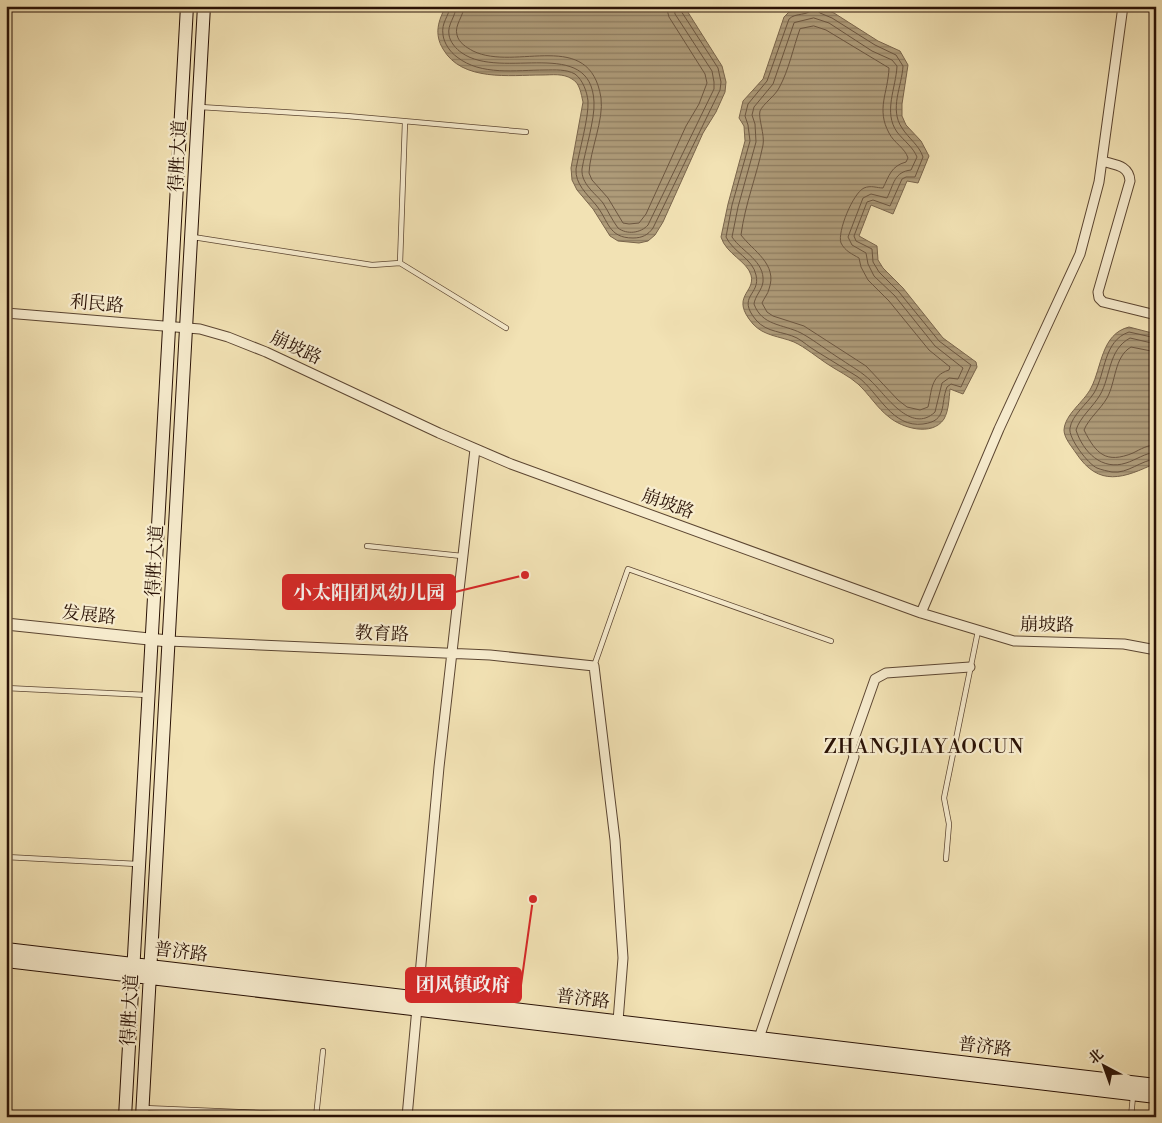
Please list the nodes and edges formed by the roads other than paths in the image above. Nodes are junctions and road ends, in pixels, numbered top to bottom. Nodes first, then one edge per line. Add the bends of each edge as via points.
1 (187, 6) edge
2 (204, 6) edge
3 (1123, 6) edge
4 (198, 107) junction
5 (405, 122) junction
6 (526, 132) dead end
7 (1102, 160) junction
8 (191, 236) junction
9 (400, 263) junction
10 (6, 313) edge
11 (1156, 315) edge
12 (169, 327) junction
13 (186, 328) junction
14 (506, 328) dead end
15 (475, 450) junction
16 (367, 546) dead end
17 (463, 556) junction
18 (921, 613) junction
19 (6, 624) edge
20 (978, 631) junction
21 (152, 639) junction
22 (168, 641) junction
23 (831, 641) dead end
24 (1156, 650) edge
25 (452, 653) junction
26 (594, 666) junction
27 (970, 667) junction
28 (6, 688) edge
29 (148, 695) junction
30 (6, 857) edge
31 (946, 858) dead end
32 (139, 864) junction
33 (6, 949) edge
34 (6, 961) edge
35 (133, 970) junction
36 (150, 972) junction
37 (416, 1004) junction
38 (618, 1021) junction
39 (759, 1038) junction
40 (323, 1051) dead end
41 (7, 1085) edge
42 (1156, 1085) edge
43 (1134, 1094) junction
44 (1156, 1097) edge
45 (6, 1098) edge
46 (142, 1112) edge
47 (282, 1114) dead end
48 (125, 1117) edge
49 (316, 1117) edge
50 (407, 1117) edge
51 (1131, 1117) edge

1 - 12 main road, 得胜大道
2 - 4 main road, 得胜大道
3 - 7 street
4 - 5 lane
4 - 8 main road, 得胜大道
5 - 6 lane
5 - 9 lane
7 - 11 street via 1125,168 1130,174 1130,181 1098,292 1099,298 1103,302
7 - 18 street via 1080,254 999,429
8 - 9 lane via 356,262
8 - 13 main road, 得胜大道
9 - 14 lane
10 - 12 street, 利民路
12 - 13 street, 利民路
12 - 21 main road, 得胜大道
13 - 15 street, 崩坡路 via 200,329 248,344
13 - 22 main road, 得胜大道
15 - 17 street
15 - 18 street, 崩坡路
16 - 17 lane
17 - 25 street
18 - 20 street, 崩坡路
19 - 21 street, 发展路
20 - 24 street, 崩坡路 via 1014,641 1124,644
20 - 27 lane
21 - 22 street, 发展路
21 - 29 main road, 得胜大道
22 - 25 street, 教育路
22 - 36 main road, 得胜大道
23 - 26 lane via 628,568
25 - 26 street, 教育路
25 - 37 street
26 - 38 street via 616,850 623,958
27 - 31 lane via 944,798 948,824
27 - 39 street via 886,672 875,679 851,747 854,757
28 - 29 lane
29 - 32 main road, 得胜大道
30 - 32 lane
32 - 35 main road, 得胜大道
33 - 35 main road, 普济路
34 - 35 main road, 普济路
35 - 36 main road, 普济路
35 - 48 main road, 得胜大道
36 - 37 main road, 普济路
36 - 46 main road, 得胜大道
37 - 38 main road, 普济路
37 - 43 main road, 普济路
37 - 50 street
38 - 39 main road, 普济路
39 - 42 main road, 普济路
40 - 49 lane
41 - 45 lane
43 - 44 main road, 普济路
43 - 51 lane
46 - 47 lane

